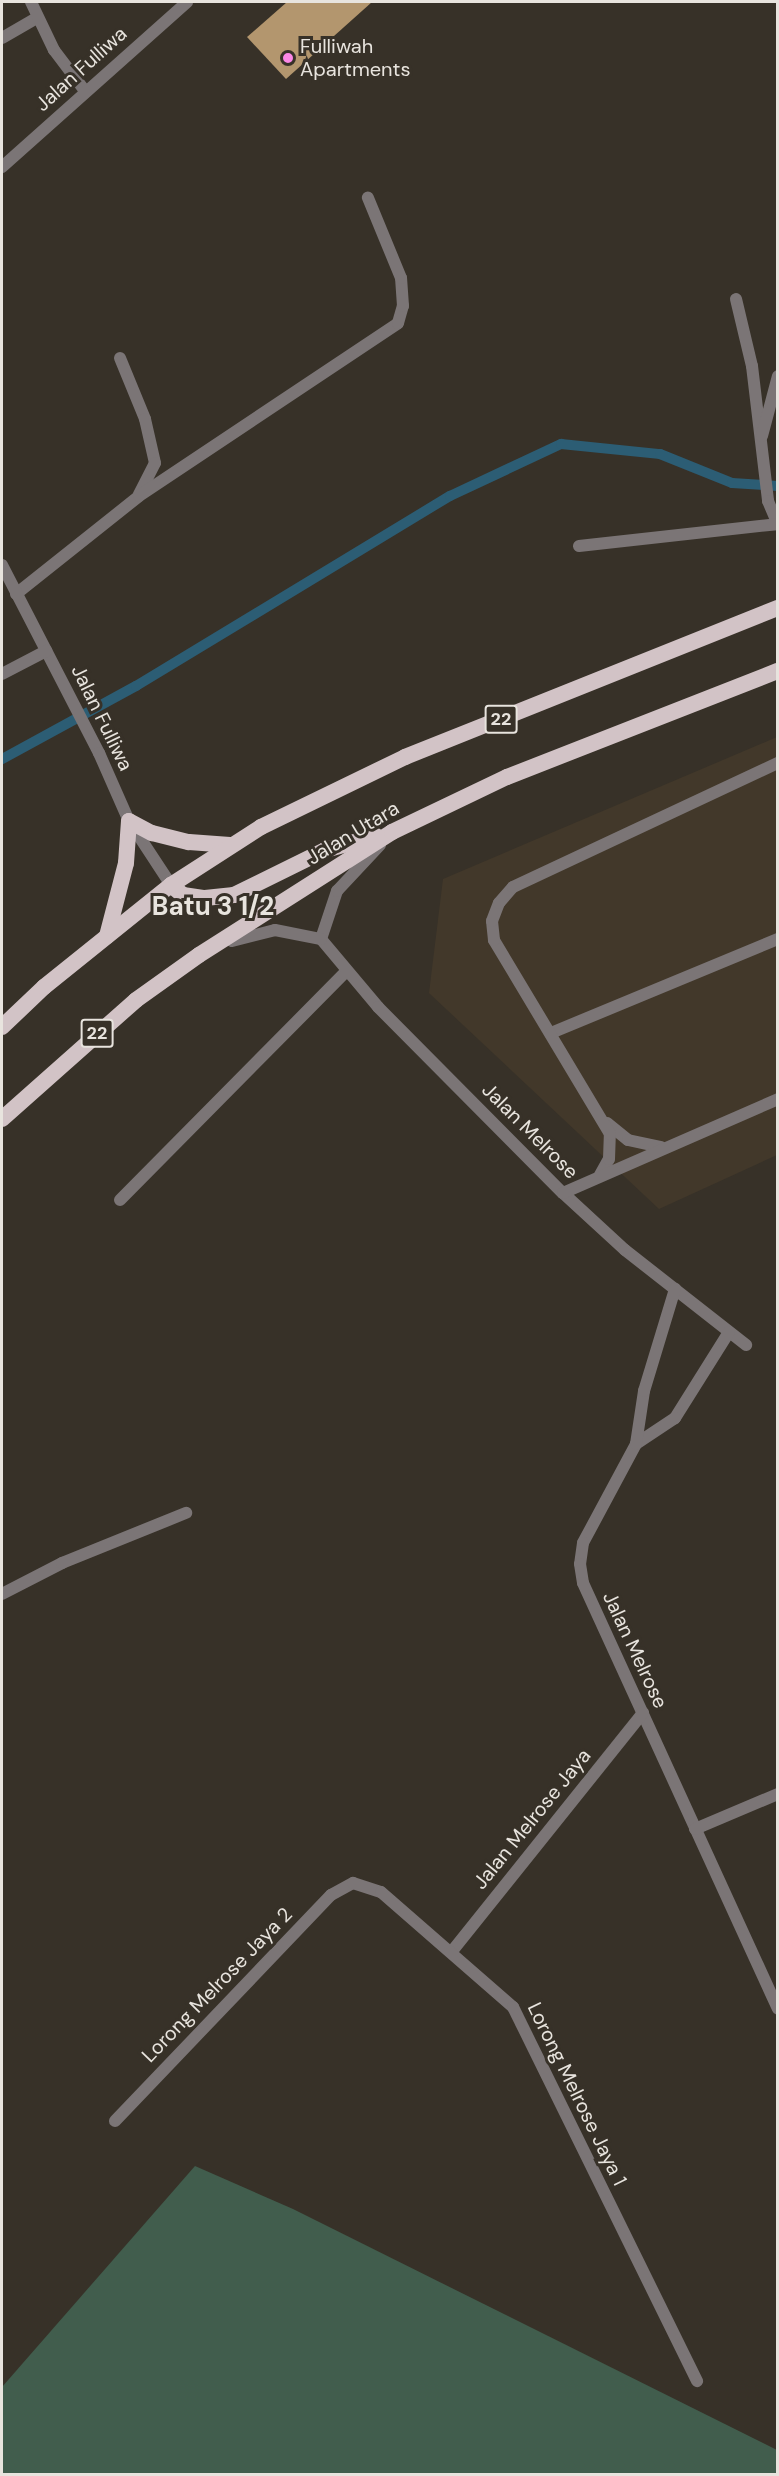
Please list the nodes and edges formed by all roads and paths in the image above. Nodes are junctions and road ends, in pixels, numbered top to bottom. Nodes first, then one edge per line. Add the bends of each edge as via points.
1 (31, 2) edge
2 (187, 2) edge
3 (36, 18) junction
4 (2, 38) edge
5 (85, 91) junction
6 (2, 167) edge
7 (368, 198) dead end
8 (736, 299) dead end
9 (120, 358) dead end
10 (777, 376) edge
11 (759, 446) junction
12 (139, 496) junction
13 (777, 524) edge
14 (579, 546) dead end
15 (2, 565) edge
16 (16, 594) junction
17 (777, 608) edge
18 (46, 651) junction
19 (777, 671) edge
20 (2, 674) edge
21 (777, 764) edge
22 (129, 821) junction
23 (392, 832) junction
24 (231, 845) junction
25 (171, 885) junction
26 (107, 936) junction
27 (321, 939) junction
28 (777, 939) edge
29 (199, 955) junction
30 (346, 972) junction
31 (2, 1027) edge
32 (551, 1033) junction
33 (777, 1099) edge
34 (2, 1119) edge
35 (603, 1120) junction
36 (662, 1147) junction
37 (600, 1175) junction
38 (563, 1193) junction
39 (120, 1200) dead end
40 (675, 1289) junction
41 (729, 1332) junction
42 (746, 1345) dead end
43 (636, 1444) junction
44 (186, 1513) dead end
45 (2, 1594) edge
46 (643, 1713) junction
47 (777, 1794) edge
48 (695, 1829) junction
49 (353, 1883) joint
50 (453, 1950) junction
51 (777, 2008) edge
52 (115, 2121) dead end
53 (697, 2381) dead end

1 - 3 street
2 - 5 street, Jalan Fulliwa
3 - 4 street
3 - 5 street
5 - 6 street, Jalan Fulliwa
7 - 12 street via 401,278 403,306 398,323
8 - 11 street via 752,366
9 - 12 street via 145,419 154,463
10 - 11 street
11 - 13 street via 768,501
12 - 16 street
13 - 14 street
15 - 16 street, Jalan Fulliwa
16 - 18 street, Jalan Fulliwa
17 - 24 highway, Jalan Utara / 22 via 405,757
18 - 20 street
18 - 22 street, Jalan Fulliwa
19 - 23 highway, Jalan Utara / 22 via 507,777
21 - 32 street via 513,887 499,903 492,921 494,940
22 - 24 highway via 153,833 189,842
22 - 25 street, Jalan Fulliwa
22 - 26 highway via 126,863
23 - 25 highway via 325,850 234,895 205,898 183,894
23 - 27 street via 337,891
23 - 29 highway, Jalan Utara / 22
24 - 25 highway, Jalan Utara / 22
25 - 26 highway, Jalan Utara / 22
26 - 31 highway, Jalan Utara / 22
27 - 29 street via 275,930 250,933
27 - 30 street, Jalan Melrose
28 - 32 street
29 - 34 highway, Jalan Utara / 22 via 136,1000
30 - 38 street, Jalan Melrose
30 - 39 street
32 - 35 street
33 - 36 street
35 - 36 street via 628,1140
35 - 37 street via 612,1146
36 - 37 street
37 - 38 street
38 - 40 street, Jalan Melrose
40 - 41 street, Jalan Melrose
40 - 43 street via 644,1391
41 - 42 street, Jalan Melrose
41 - 43 street, Jalan Melrose via 675,1418
43 - 46 street, Jalan Melrose via 583,1543 580,1564 583,1583
44 - 45 street via 62,1563
46 - 48 street, Jalan Melrose
46 - 50 street, Jalan Melrose Jaya
47 - 48 street
48 - 51 street, Jalan Melrose
49 - 50 street, Lorong Melrose Jaya 1 via 381,1892
49 - 52 street, Lorong Melrose Jaya 2 via 330,1895
50 - 53 street, Lorong Melrose Jaya 1 via 513,2007

